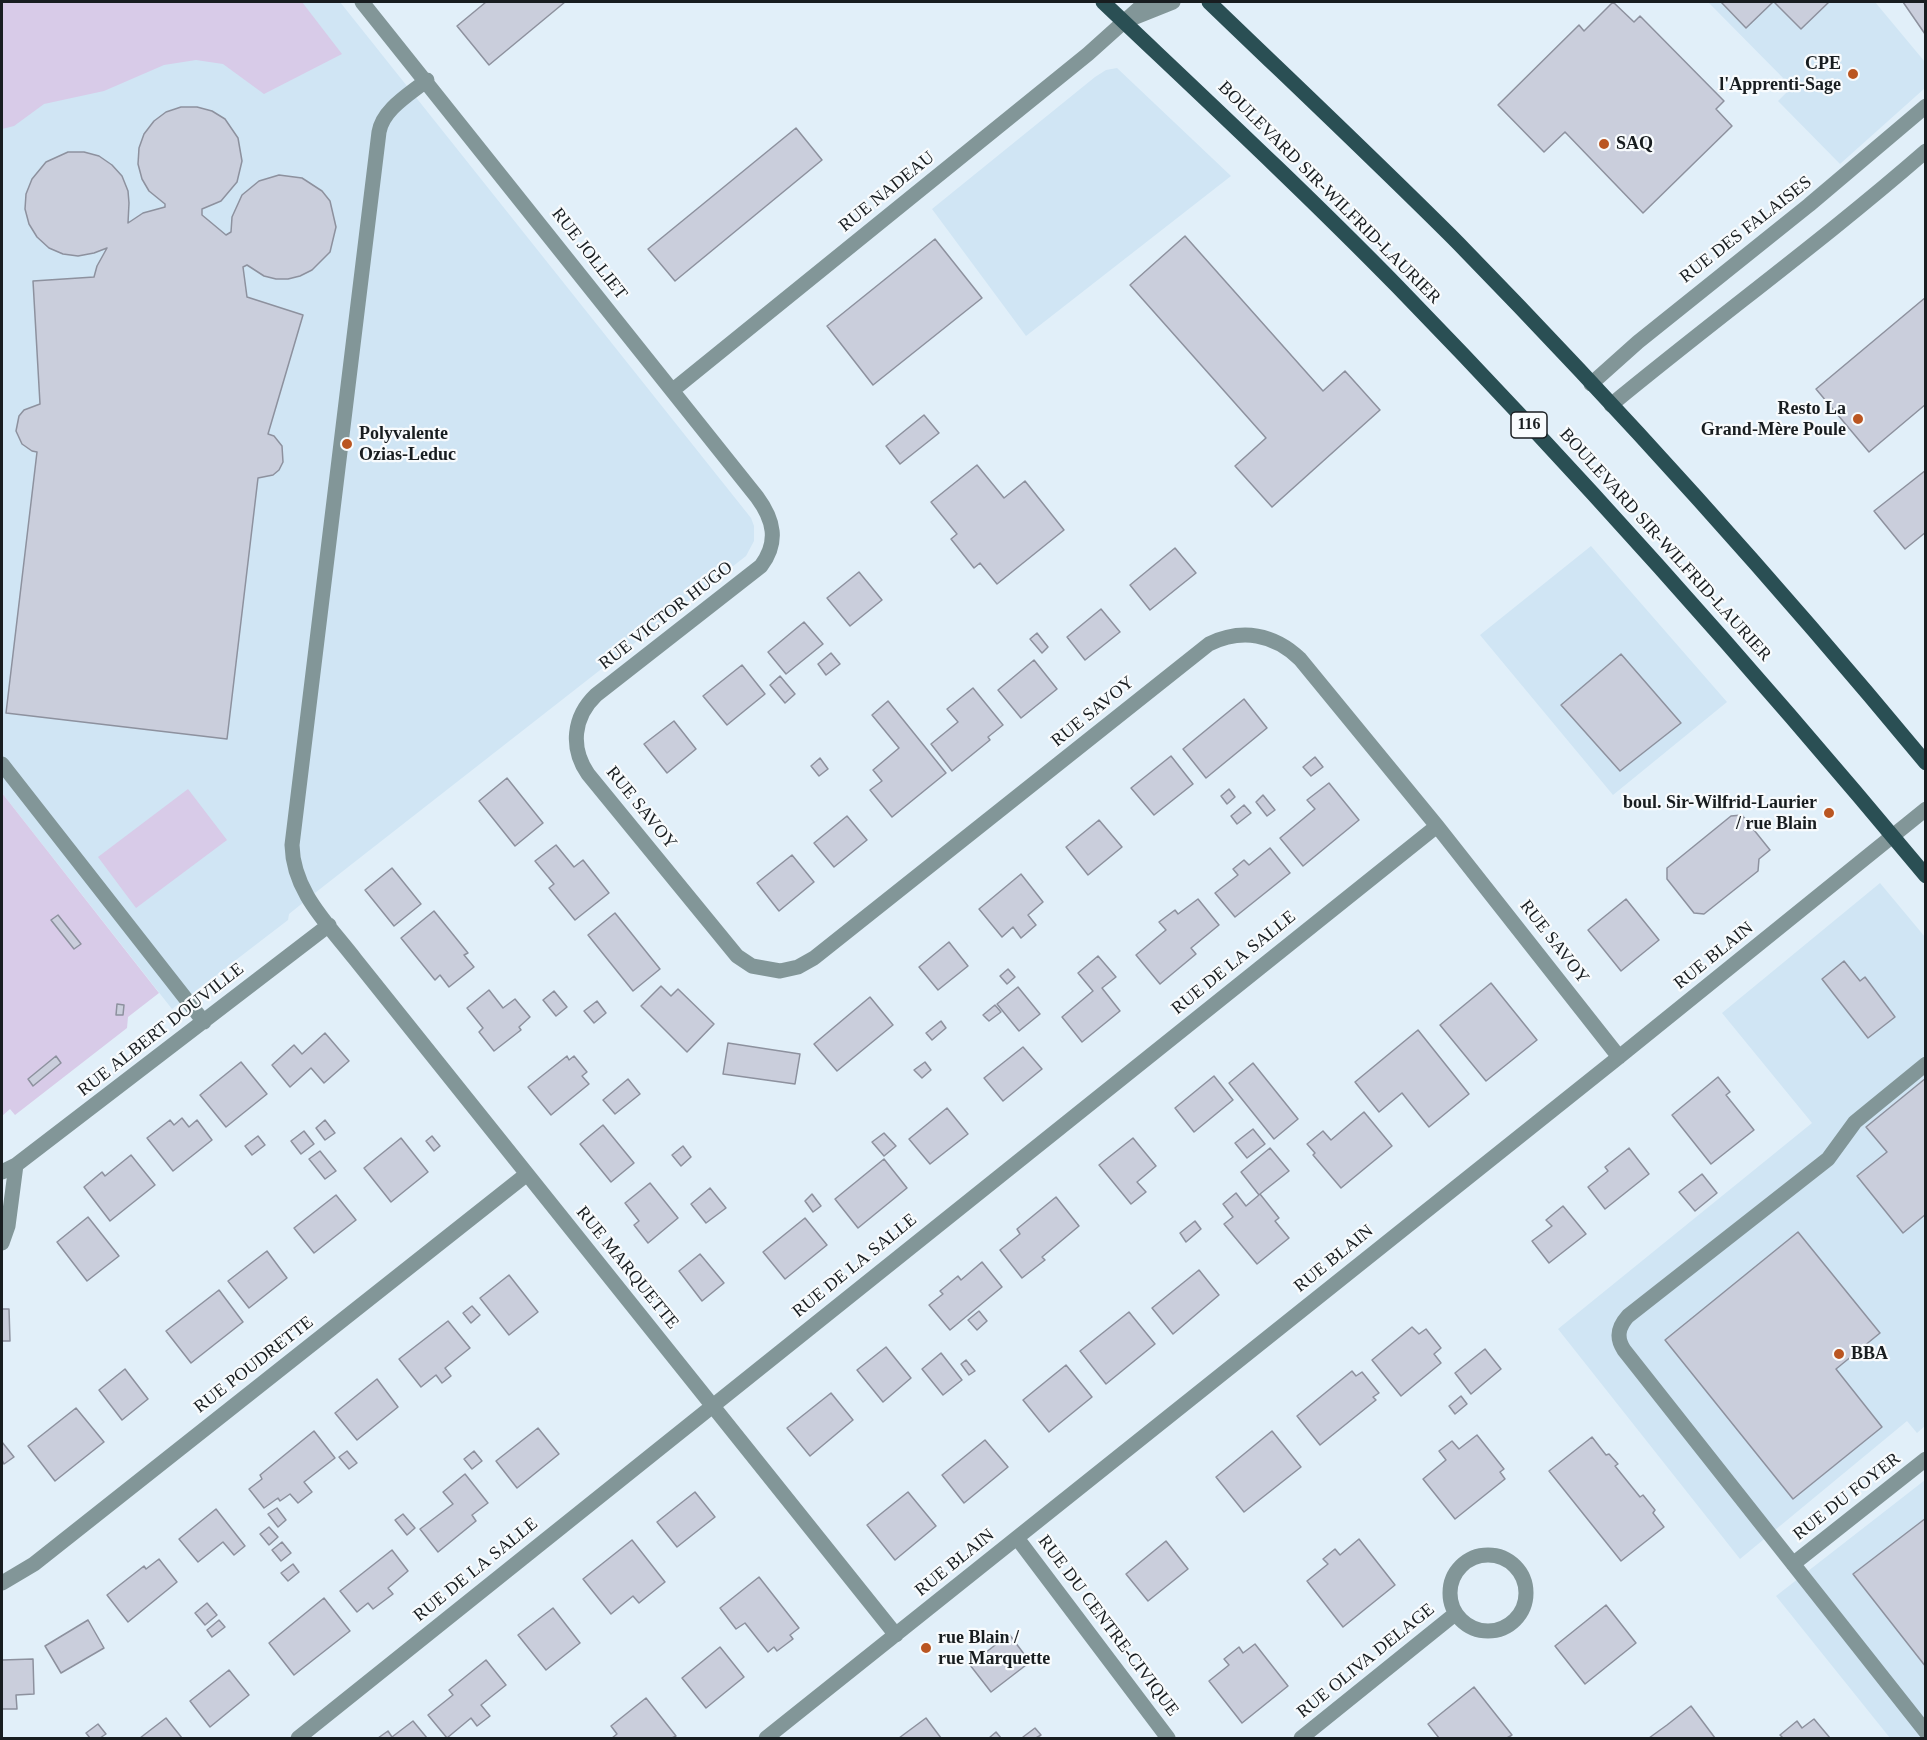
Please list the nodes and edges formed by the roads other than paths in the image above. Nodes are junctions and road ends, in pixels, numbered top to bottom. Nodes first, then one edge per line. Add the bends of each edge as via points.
1 (362, 2) edge
2 (1103, 2) edge
3 (1146, 2) edge
4 (1173, 2) edge
5 (1209, 2) edge
6 (1125, 22) junction
7 (427, 80) junction
8 (1926, 106) edge
9 (1926, 151) edge
10 (1591, 384) junction
11 (673, 390) junction
12 (1611, 405) junction
13 (774, 537) joint
14 (578, 724) joint
15 (1926, 763) edge
16 (2, 764) edge
17 (1926, 809) edge
18 (1437, 826) junction
19 (1892, 836) junction
20 (1926, 876) edge
21 (329, 926) junction
22 (204, 1022) junction
23 (1619, 1057) junction
24 (1926, 1064) edge
25 (16, 1166) junction
26 (2, 1172) edge
27 (527, 1174) junction
28 (2, 1244) edge
29 (712, 1406) junction
30 (1926, 1459) edge
31 (1017, 1538) junction
32 (1793, 1564) junction
33 (2, 1583) edge
34 (1455, 1614) junction
35 (896, 1635) junction
36 (1926, 1732) edge
37 (298, 1738) edge
38 (766, 1738) edge
39 (1168, 1738) edge
40 (1301, 1738) edge

1 - 7 street, RUE JOLLIET
2 - 6 main road, BOULEVARD SIR-WILFRID-LAURIER / 116
3 - 6 street, RUE NADEAU
4 - 6 street, RUE NADEAU
5 - 10 main road via 1450,236
6 - 11 street, RUE NADEAU
6 - 19 main road, BOULEVARD SIR-WILFRID-LAURIER / 116 via 1381,270 1540,436 1754,674
7 - 11 street, RUE JOLLIET
7 - 21 street, RUE MARQUETTE via 388,113 379,132 292,845 294,867 306,897
8 - 10 street, RUE DES FALAISES
9 - 12 street
10 - 12 main road
11 - 13 street, RUE JOLLIET via 762,503
12 - 15 main road via 1831,649
13 - 14 street, RUE VICTOR HUGO via 761,566 596,695
14 - 18 street, RUE SAVOY via 577,750 588,774 730,949 752,966 770,971 788,970 814,958 1197,653 1228,636 1257,635 1292,652
16 - 22 street
17 - 19 street, RUE BLAIN
18 - 23 street, RUE SAVOY
18 - 29 street, RUE DE LA SALLE
19 - 20 main road, BOULEVARD SIR-WILFRID-LAURIER / 116
19 - 23 street, RUE BLAIN
21 - 22 street, RUE ALBERT DOUVILLE
21 - 27 street, RUE MARQUETTE
22 - 25 street, RUE ALBERT DOUVILLE
23 - 31 street, RUE BLAIN
24 - 32 street via 1855,1122 1828,1159 1628,1316 1619,1330 1624,1350
25 - 26 street, RUE ALBERT DOUVILLE
25 - 28 street via 11,1211
27 - 29 street, RUE MARQUETTE
27 - 33 street, RUE POUDRETTE via 43,1557
29 - 35 street, RUE MARQUETTE
29 - 37 street, RUE DE LA SALLE
30 - 32 street, RUE DU FOYER
31 - 35 street, RUE BLAIN
31 - 39 street, RUE DU CENTRE-CIVIQUE
32 - 36 street
34 - 34 street, RUE OLIVA DELAGE via 1476,1629 1501,1629 1516,1617 1525,1600 1521,1575 1513,1565 1491,1556 1468,1561 1459,1569 1450,1591
34 - 40 street, RUE OLIVA DELAGE
35 - 38 street, RUE BLAIN

